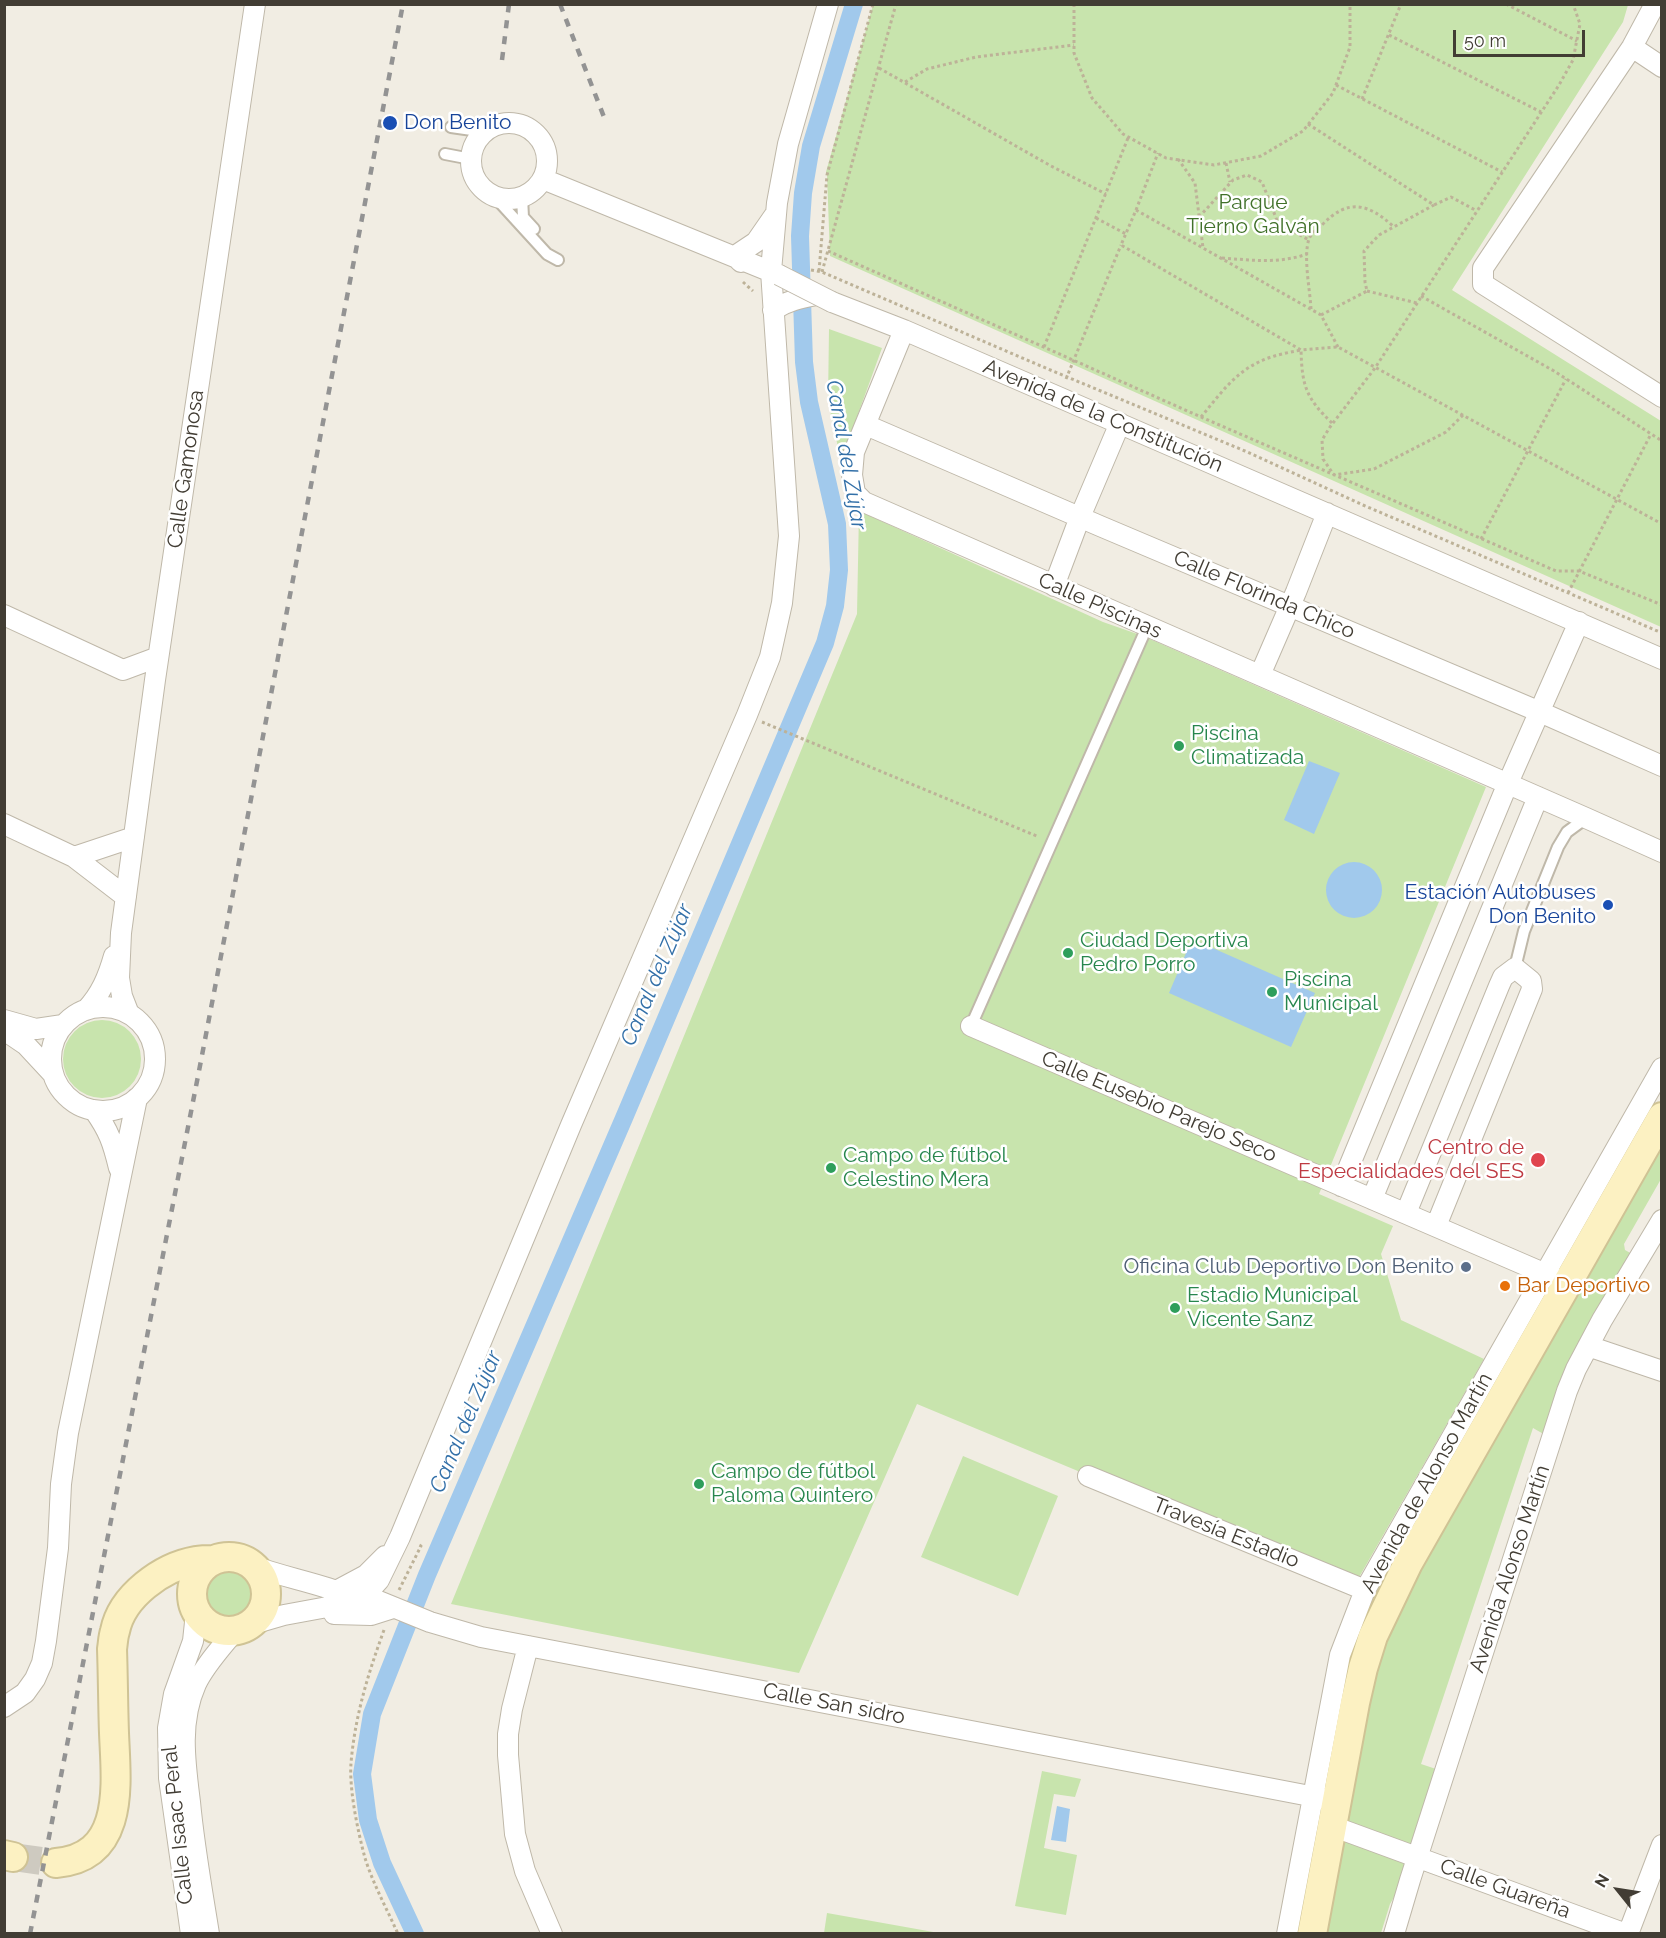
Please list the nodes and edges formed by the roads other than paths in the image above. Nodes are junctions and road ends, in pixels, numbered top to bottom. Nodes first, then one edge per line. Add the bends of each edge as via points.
1 (255, 4) edge
2 (828, 4) edge
3 (1655, 4) edge
4 (1632, 47) junction
5 (1662, 67) edge
6 (451, 127) dead end
7 (486, 132) junction
8 (445, 154) dead end
9 (471, 159) junction
10 (543, 179) junction
11 (494, 196) junction
12 (522, 197) junction
13 (776, 214) junction
14 (735, 256) junction
15 (776, 288) junction
16 (822, 297) junction
17 (904, 330) junction
18 (1662, 397) edge
19 (1120, 423) junction
20 (866, 424) junction
21 (1328, 513) junction
22 (1080, 518) junction
23 (1054, 586) junction
24 (1290, 606) junction
25 (4, 615) edge
26 (1579, 622) junction
27 (1143, 636) dead end
28 (158, 657) junction
29 (1662, 659) edge
30 (123, 670) junction
31 (1260, 675) junction
32 (153, 695) junction
33 (1540, 712) junction
34 (1662, 766) edge
35 (1508, 783) junction
36 (1538, 797) junction
37 (1586, 818) junction
38 (4, 824) edge
39 (134, 837) junction
40 (1662, 852) edge
41 (74, 857) junction
42 (126, 897) junction
43 (121, 933) junction
44 (1515, 968) junction
45 (86, 1010) junction
46 (129, 1014) junction
47 (4, 1020) edge
48 (63, 1025) junction
49 (971, 1026) joint
50 (4, 1030) edge
51 (1662, 1068) edge
52 (52, 1073) junction
53 (137, 1098) junction
54 (94, 1110) junction
55 (1662, 1118) edge
56 (121, 1174) junction
57 (1341, 1186) junction
58 (1372, 1199) junction
59 (1406, 1213) junction
60 (1662, 1220) edge
61 (1436, 1226) junction
62 (1556, 1278) junction
63 (1588, 1346) junction
64 (1662, 1371) edge
65 (1088, 1476) dead end
66 (395, 1546) junction
67 (214, 1560) junction
68 (253, 1566) junction
69 (379, 1580) junction
70 (338, 1590) junction
71 (1365, 1590) junction
72 (360, 1601) junction
73 (127, 1605) junction
74 (393, 1608) junction
75 (195, 1611) junction
76 (293, 1613) junction
77 (243, 1628) junction
78 (528, 1646) junction
79 (4, 1707) edge
80 (1327, 1808) junction
81 (1662, 1845) edge
82 (1418, 1857) junction
83 (56, 1863) tunnel mouth
84 (191, 1934) edge
85 (209, 1934) edge
86 (552, 1934) edge
87 (1287, 1934) edge
88 (1312, 1934) edge
89 (1394, 1934) edge
90 (1627, 1934) edge

1 - 28 street, Calle Gamonosa
2 - 13 street via 788,144
3 - 4 street
4 - 5 street
4 - 18 street via 1483,268 1483,284
6 - 7 lane
7 - 9 street via 472,150
7 - 10 street via 502,124 529,129 546,151
8 - 9 lane
9 - 11 street via 474,178
10 - 12 street
10 - 14 street, Avenida de la Constitución
11 - 12 street
11 - 12 lane via 547,254 558,260 523,217
13 - 14 street via 756,242
13 - 15 street
14 - 15 street, Avenida de la Constitución
15 - 16 street, Avenida de la Constitución, bridge
15 - 16 street via 797,298
15 - 66 street via 789,536 782,603 770,657
16 - 17 street, Avenida de la Constitución
17 - 19 street, Avenida de la Constitución
17 - 20 street, Calle Piscinas
19 - 21 street, Avenida de la Constitución
19 - 22 street
20 - 22 street, Calle Florinda Chico
20 - 23 street, Calle Piscinas via 854,452 852,475 855,493 864,502
21 - 24 street
21 - 26 street, Avenida de la Constitución
22 - 23 street
22 - 24 street, Calle Florinda Chico
23 - 31 street, Calle Piscinas
24 - 31 street
24 - 33 street, Calle Florinda Chico
25 - 30 street
26 - 29 street, Avenida de la Constitución
26 - 33 street
27 - 49 lane
28 - 30 street
28 - 32 street, Calle Gamonosa
30 - 32 street
31 - 35 street, Calle Piscinas
32 - 39 street, Calle Gamonosa
33 - 34 street, Calle Florinda Chico
33 - 35 street
35 - 36 street, Calle Piscinas
35 - 57 street
36 - 37 street, Calle Piscinas
36 - 58 street
37 - 40 street, Calle Piscinas
37 - 44 lane via 1567,832 1558,847 1524,930
38 - 41 street
39 - 41 street
39 - 42 street, Calle Gamonosa
41 - 42 street
42 - 43 street, Calle Gamonosa
43 - 45 street, Calle Gamonosa via 103,987
43 - 46 street, Calle Gamonosa via 119,978
44 - 59 street via 1498,986
44 - 61 street via 1531,981 1532,989
45 - 46 street via 115,1008
45 - 48 street
46 - 53 street via 142,1024 154,1054 153,1070
47 - 48 street via 36,1029
48 - 52 street via 52,1048
49 - 57 street, Calle Eusebio Parejo Seco
50 - 52 street via 26,1045
51 - 62 street, Avenida de Alonso Martín
52 - 54 street via 68,1098
53 - 54 street via 110,1110
53 - 56 street
54 - 56 street via 108,1130
55 - 62 main road, Avenida de Alonso Martín
56 - 79 street via 68,1433 42,1663 24,1694
57 - 58 street, Calle Eusebio Parejo Seco
58 - 59 street, Calle Eusebio Parejo Seco
59 - 61 street, Calle Eusebio Parejo Seco
60 - 63 street, Avenida Alonso Martín
61 - 62 street, Calle Eusebio Parejo Seco
62 - 71 street, Avenida de Alonso Martín
62 - 80 main road, Avenida de Alonso Martín via 1373,1636
63 - 64 street
63 - 82 street, Avenida Alonso Martín via 1567,1391
65 - 71 street, Travesía Estadio
66 - 69 street
66 - 70 street via 366,1575
67 - 68 main road via 234,1557
67 - 73 main road via 196,1560 172,1569 141,1588
67 - 75 main road via 196,1575 191,1597
68 - 70 street
68 - 77 main road via 266,1588 266,1601 261,1613
69 - 72 street
69 - 74 street
70 - 72 street
71 - 80 street, Avenida de Alonso Martín via 1340,1655
72 - 74 street, Calle San sidro via 376,1600
72 - 76 street
73 - 75 main road via 159,1597 173,1599
73 - 83 main road via 115,1630 112,1649 114,1814 98,1843 88,1852
74 - 76 street via 371,1615
74 - 78 street, Calle San sidro via 481,1637
75 - 77 main road via 200,1619 221,1632
75 - 84 street, Calle Isaac Peral via 193,1641 174,1694 168,1728 169,1778
76 - 77 street
77 - 85 street, Calle Isaac Peral via 197,1682 186,1721 184,1750
78 - 80 street, Calle San sidro
78 - 86 street via 512,1709 508,1755 515,1834 525,1871
80 - 82 street, Calle San sidro
80 - 87 street, Avenida de Alonso Martín
80 - 88 main road, Avenida de Alonso Martín
81 - 90 street
82 - 89 street, Avenida Alonso Martín
82 - 90 street, Calle Guareña

